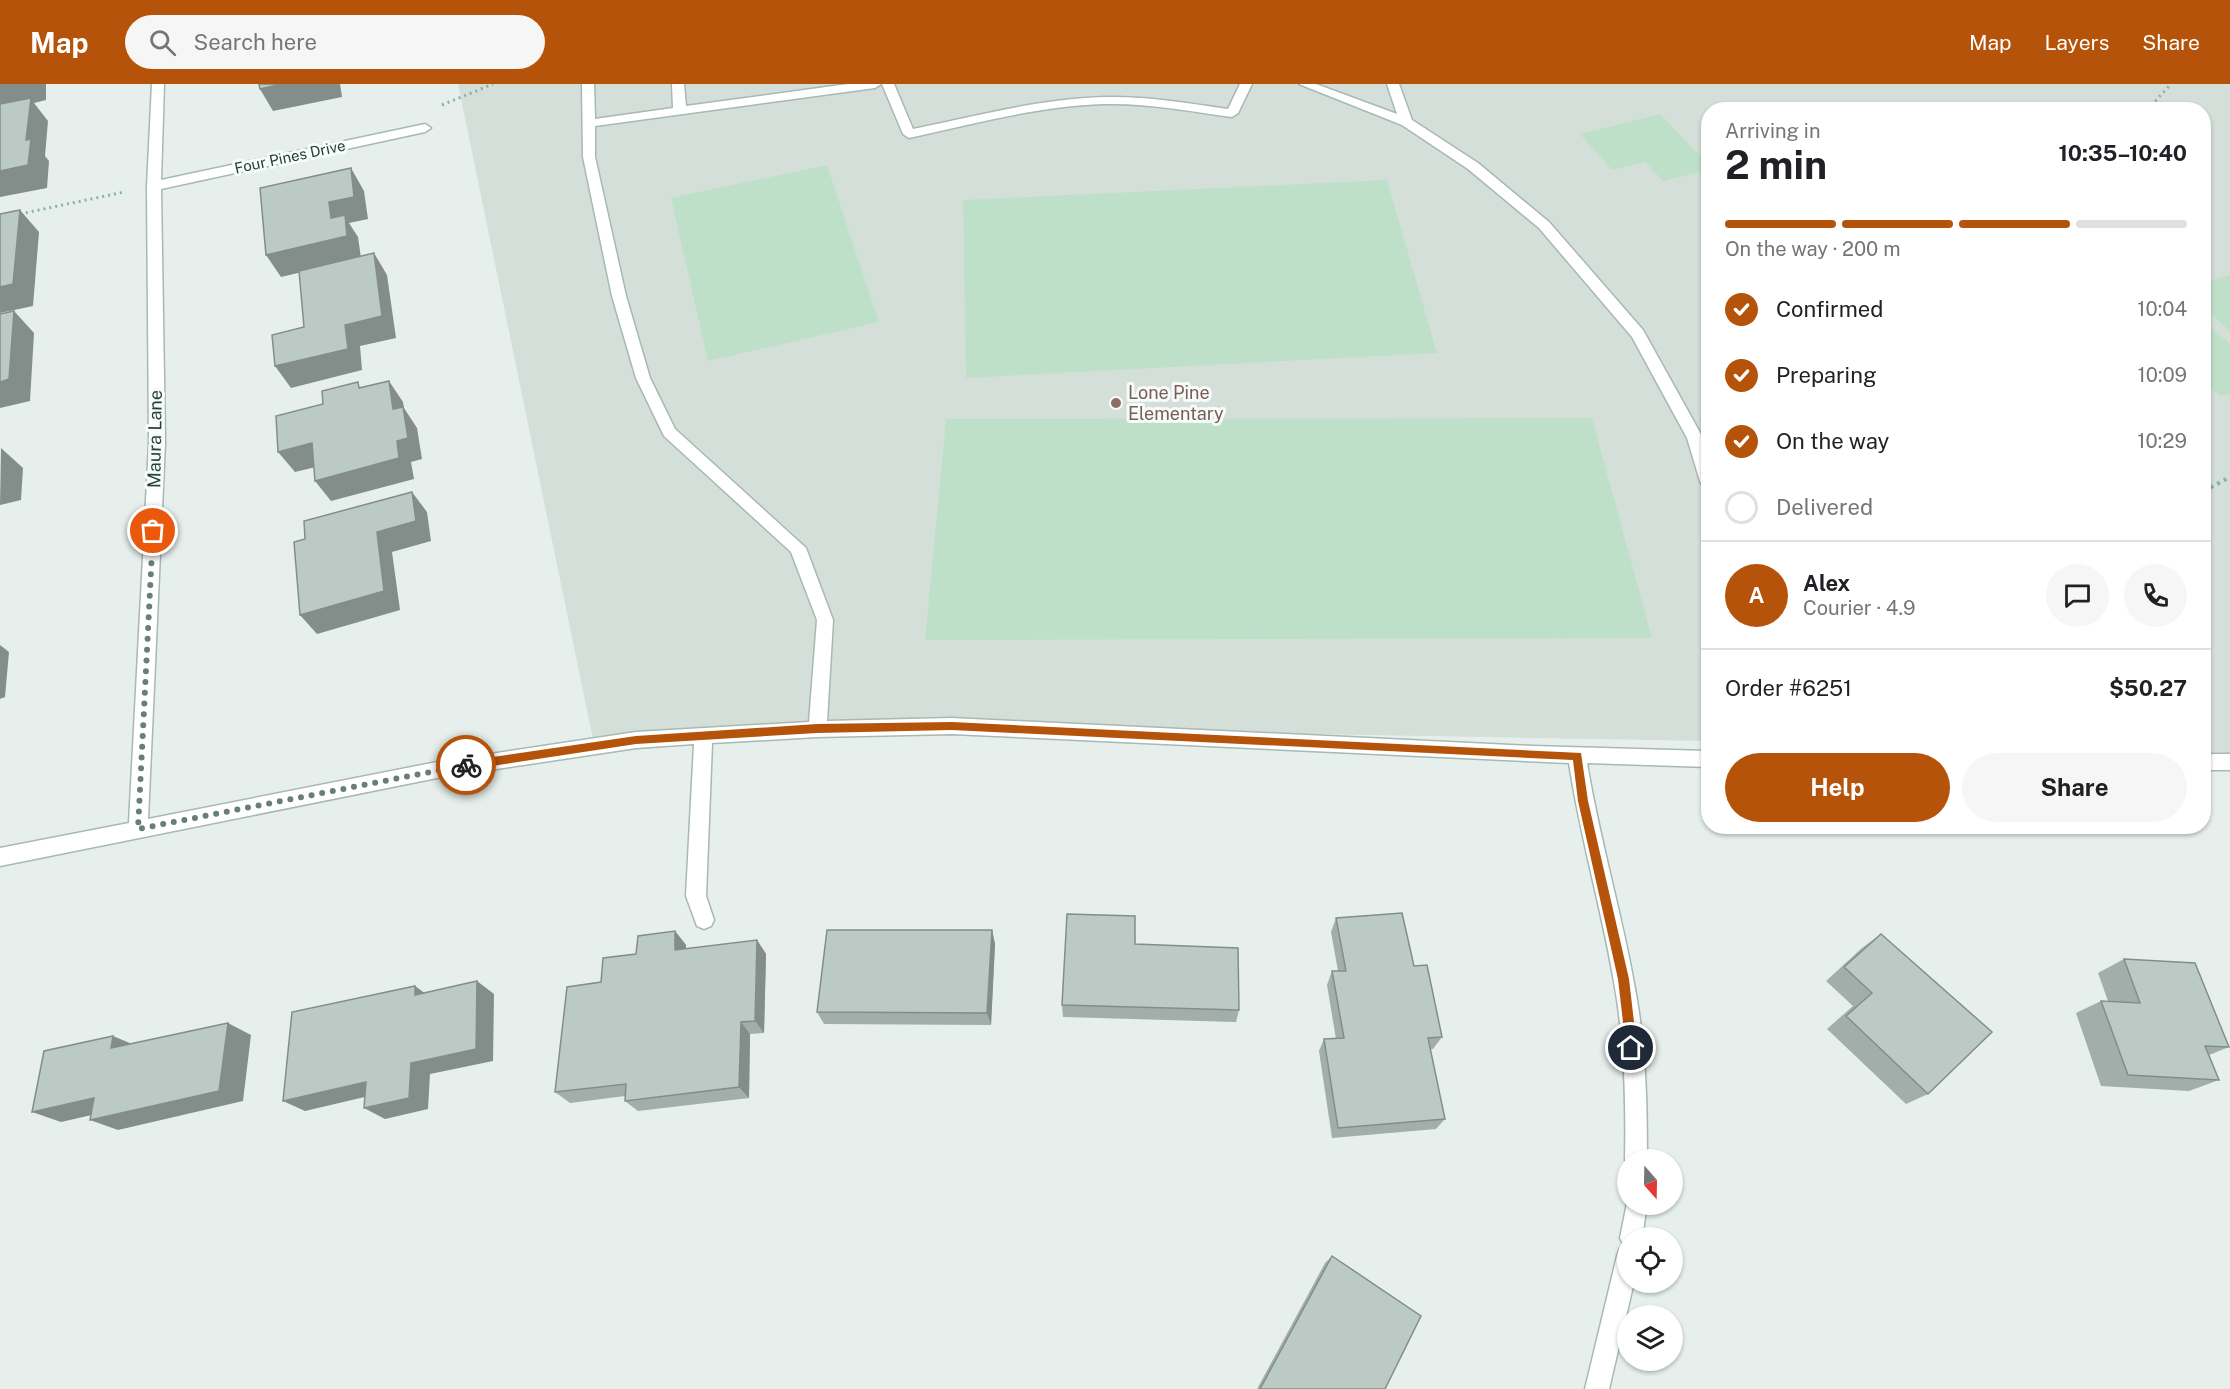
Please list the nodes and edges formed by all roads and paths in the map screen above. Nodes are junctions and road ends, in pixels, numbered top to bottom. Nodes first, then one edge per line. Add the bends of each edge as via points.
1 (158, 84) edge
2 (493, 84) edge
3 (588, 84) edge
4 (678, 84) edge
5 (758, 84) edge
6 (875, 84) edge
7 (888, 84) edge
8 (1246, 84) edge
9 (1305, 84) edge
10 (1393, 84) edge
11 (2171, 84) edge
12 (760, 100) junction
13 (2154, 102) edge
14 (680, 111) junction
15 (1406, 122) junction
16 (590, 123) junction
17 (422, 129) joint
18 (154, 186) junction
19 (19, 214) edge
20 (1701, 436) edge
21 (2230, 477) edge
22 (2211, 487) edge
23 (817, 729) junction
24 (703, 736) junction
25 (1577, 756) junction
26 (1701, 759) edge
27 (2211, 762) edge
28 (2230, 762) edge
29 (138, 829) junction
30 (0, 857) edge
31 (704, 920) dead end
32 (1636, 1149) edge
33 (1620, 1293) edge
34 (1597, 1389) edge

1 - 18 street, Maura Lane
2 - 17 path via 423,115
3 - 16 street
4 - 14 street
5 - 12 street
6 - 12 street
7 - 8 street via 909,134 1035,109 1088,103 1131,101 1232,113
9 - 15 street
10 - 15 street
11 - 13 path
12 - 14 street
14 - 16 street
15 - 20 street via 1473,166 1545,225 1638,334
16 - 23 street via 589,157 619,296 648,389 669,432 798,548 825,620
17 - 18 street, Four Pines Drive
18 - 19 path
18 - 29 street, Maura Lane via 157,443
21 - 22 path
23 - 24 street
23 - 25 street via 952,726
24 - 29 street via 636,740 437,770
24 - 31 street via 696,896
25 - 26 street
25 - 32 street via 1583,801 1623,979 1637,1095
27 - 28 street
29 - 30 street
33 - 34 street

